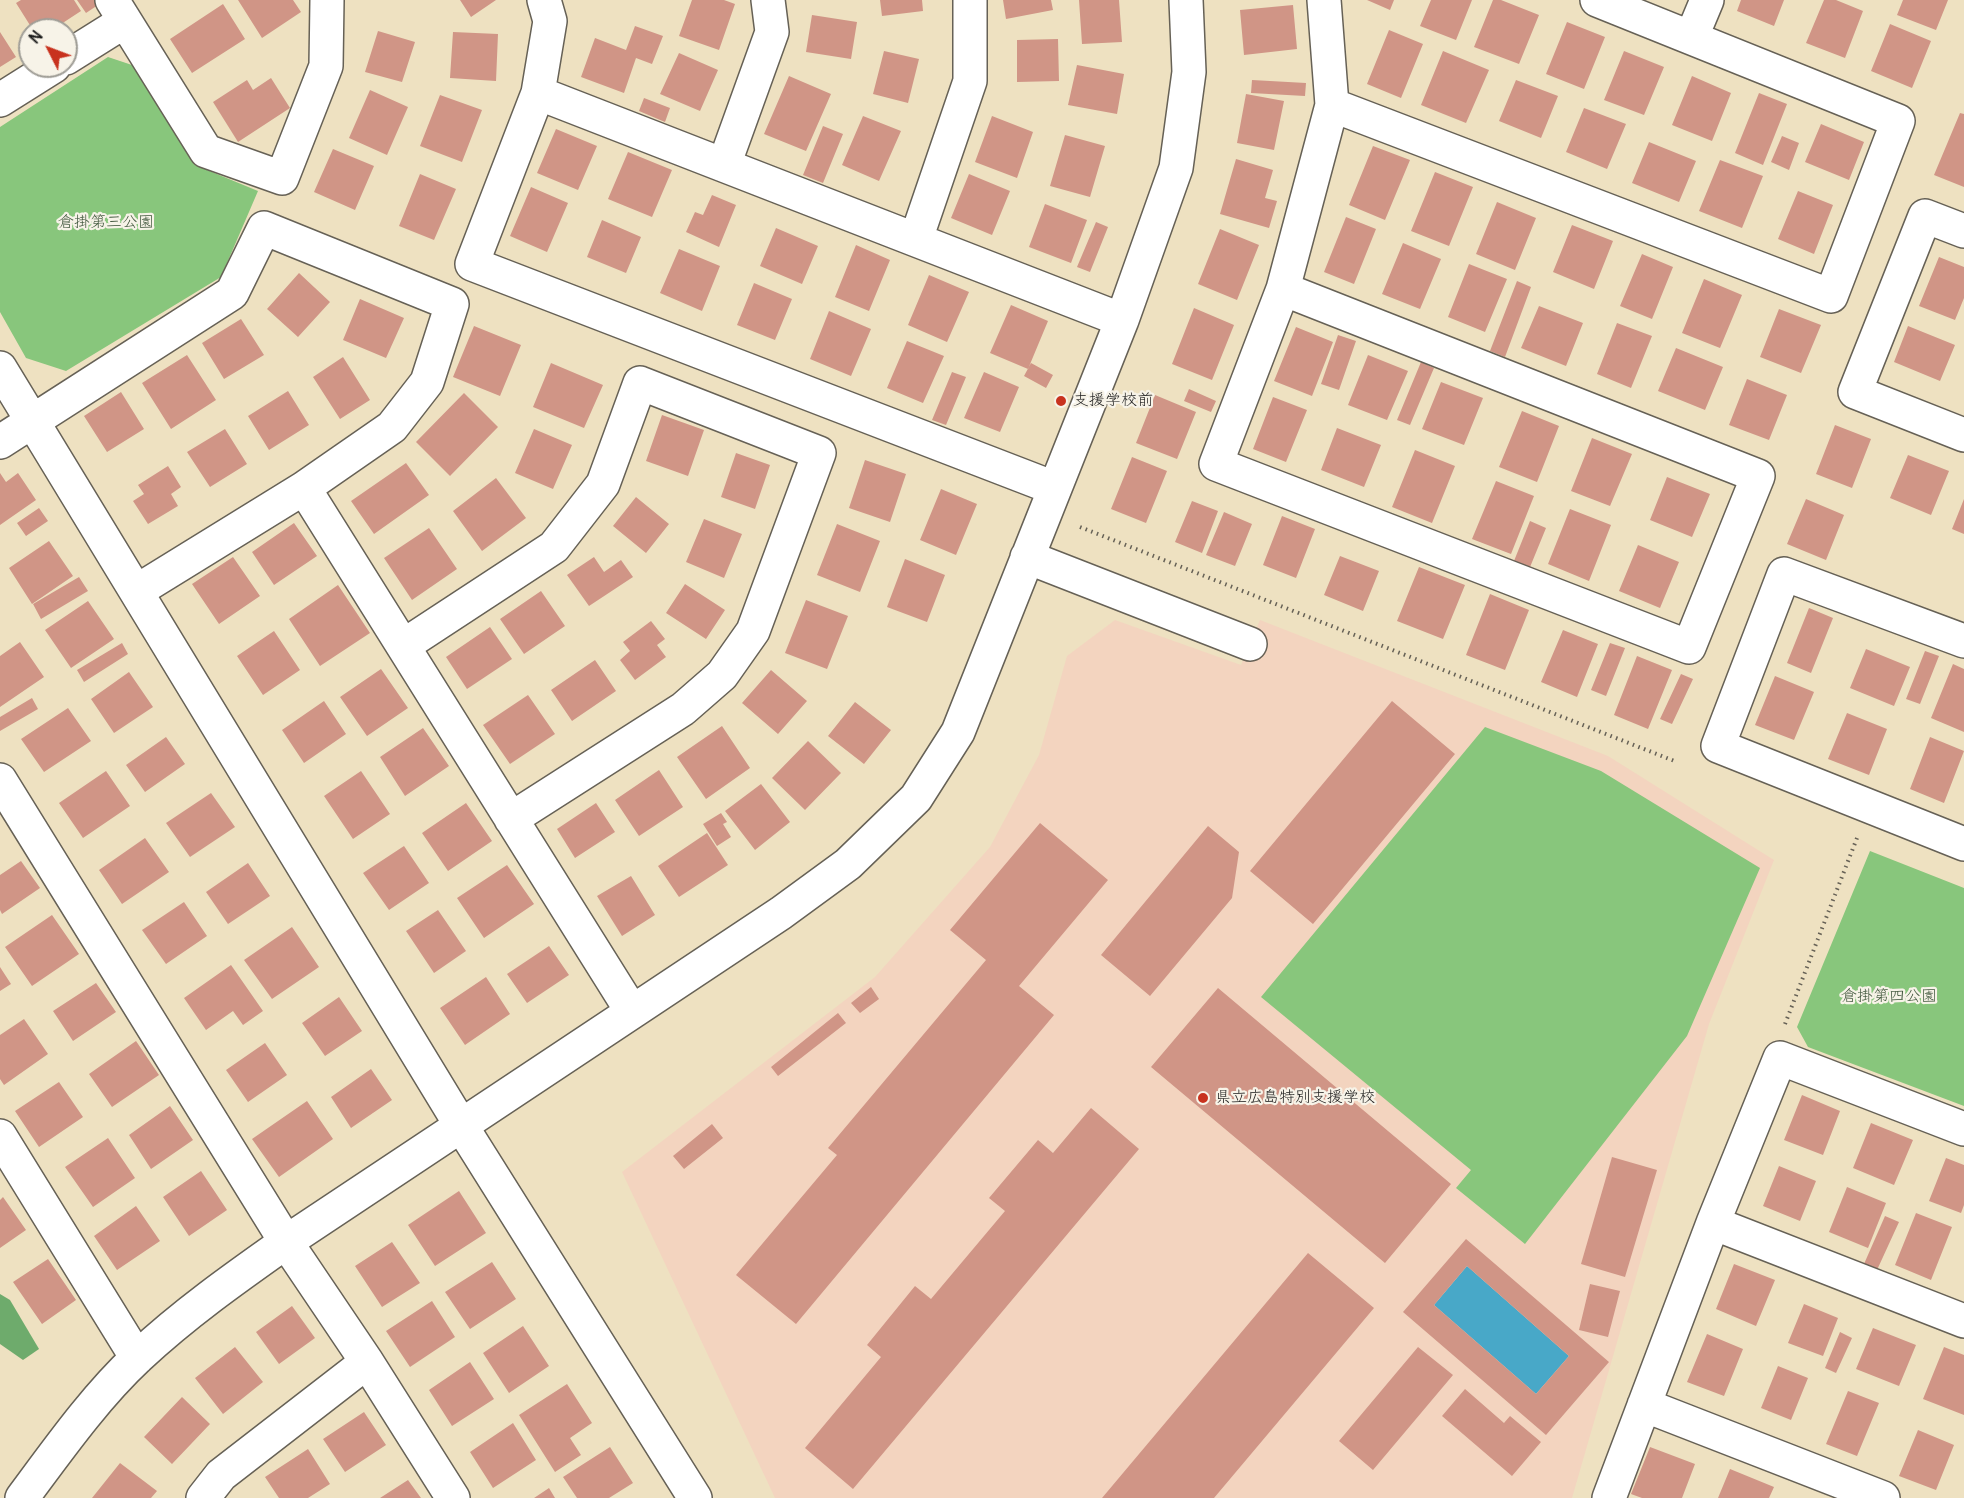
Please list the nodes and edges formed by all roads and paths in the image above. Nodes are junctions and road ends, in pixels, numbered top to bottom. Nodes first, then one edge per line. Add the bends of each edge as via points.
1 (327, 0) edge
2 (544, 0) edge
3 (768, 0) edge
4 (970, 0) edge
5 (1186, 0) edge
6 (1324, 0) edge
7 (1597, 0) edge
8 (1707, 0) edge
9 (119, 10) edge
10 (1692, 36) junction
11 (78, 47) edge
12 (35, 78) edge
13 (538, 93) junction
14 (0, 100) edge
15 (1332, 105) junction
16 (724, 165) junction
17 (1964, 231) edge
18 (916, 239) junction
19 (1283, 289) junction
20 (1122, 320) junction
21 (0, 368) edge
22 (33, 422) junction
23 (1964, 435) edge
24 (0, 442) edge
25 (304, 488) junction
26 (1054, 488) junction
27 (1080, 527) dead end
28 (1027, 558) junction
29 (137, 591) junction
30 (1964, 641) edge
31 (1250, 644) dead end
32 (403, 646) junction
33 (1677, 762) dead end
34 (1, 784) edge
35 (512, 819) junction
36 (1860, 832) dead end
37 (1964, 844) edge
38 (632, 1010) junction
39 (1780, 1058) junction
40 (462, 1127) junction
41 (1964, 1129) edge
42 (0, 1136) edge
43 (1713, 1223) junction
44 (286, 1242) junction
45 (1964, 1321) edge
46 (137, 1358) junction
47 (367, 1362) junction
48 (1644, 1405) junction
49 (220, 1490) edge
50 (22, 1498) edge
51 (453, 1498) edge
52 (695, 1498) edge
53 (1609, 1498) edge
54 (1883, 1498) edge

1 - 9 street via 326,66 282,178 206,151
2 - 13 street via 550,21
3 - 16 street via 772,32
4 - 18 street via 970,81
5 - 20 street via 1190,72 1176,168
6 - 15 street
7 - 10 street
8 - 10 street
9 - 11 street
10 - 15 street via 1898,121 1831,296
12 - 14 street
13 - 16 street
13 - 26 street via 472,264
15 - 19 street
16 - 18 street
17 - 23 street via 1925,216 1855,392
18 - 20 street
19 - 19 street via 1216,464 1689,647 1758,476
20 - 26 street
21 - 22 street
22 - 24 street
22 - 25 street via 232,293 264,228 452,304 427,382 392,427
22 - 29 street
25 - 29 street
25 - 32 street
26 - 28 street
27 - 33 path
28 - 31 street
28 - 38 street via 958,732 916,798 848,864 781,913
29 - 40 street
30 - 37 street via 1784,574 1718,746
32 - 35 street
32 - 35 street via 554,547 603,484 640,383 819,453 753,632 722,675 683,709
34 - 44 street
35 - 38 street
36 - 39 path via 1781,1036
38 - 40 street
39 - 41 street
39 - 43 street
40 - 44 street
40 - 52 street
42 - 46 street
43 - 45 street
43 - 48 street
44 - 46 street via 206,1300
44 - 47 street
46 - 50 street via 68,1437
47 - 49 street
47 - 51 street
48 - 53 street
48 - 54 street

